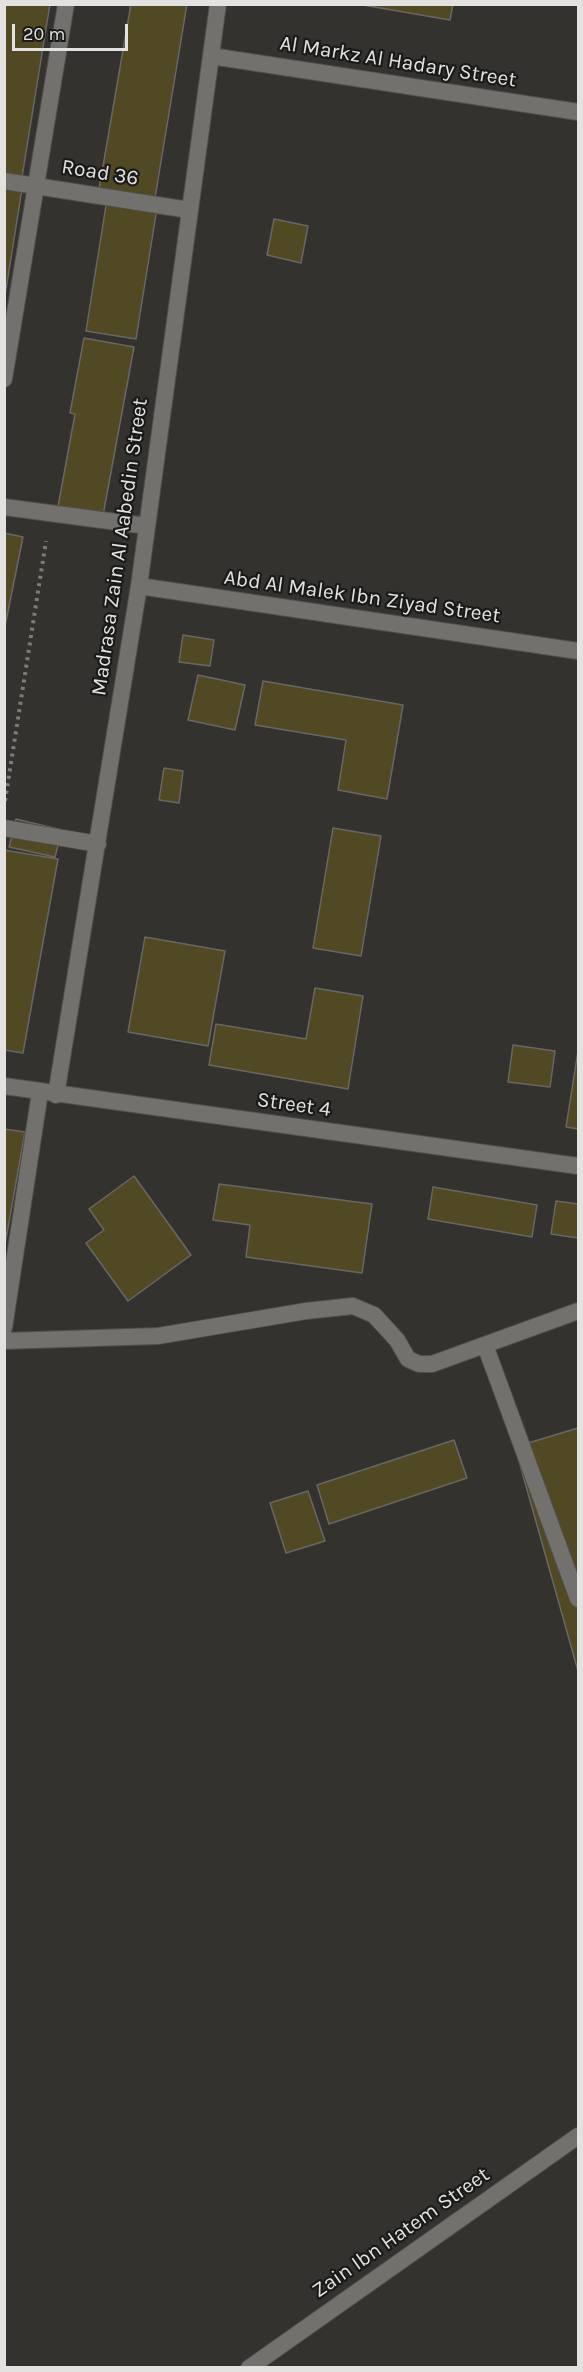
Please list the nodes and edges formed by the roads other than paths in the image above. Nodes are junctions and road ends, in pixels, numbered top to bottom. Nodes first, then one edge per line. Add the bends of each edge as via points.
1 (66, 4) edge
2 (218, 4) edge
3 (211, 56) junction
4 (579, 112) edge
5 (4, 181) edge
6 (37, 186) junction
7 (189, 210) junction
8 (4, 379) edge
9 (4, 507) edge
10 (147, 526) junction
11 (139, 586) junction
12 (579, 651) edge
13 (4, 828) edge
14 (98, 844) junction
15 (4, 1086) edge
16 (48, 1093) junction
17 (579, 1166) edge
18 (579, 1311) edge
19 (4, 1328) edge
20 (4, 1341) edge
21 (485, 1345) junction
22 (579, 1599) edge
23 (579, 2136) edge
24 (249, 2367) edge

1 - 6 street
2 - 3 street, Madrasa Zain Al Aabedin Street
3 - 4 street, Al Markz Al Hadary Street
3 - 7 street, Madrasa Zain Al Aabedin Street
5 - 6 street, Road 36
6 - 7 street, Road 36
6 - 8 street
7 - 10 street, Madrasa Zain Al Aabedin Street
9 - 10 street
10 - 11 street, Madrasa Zain Al Aabedin Street
11 - 12 street, Abd Al Malek Ibn Ziyad Street
11 - 14 street, Madrasa Zain Al Aabedin Street
13 - 14 street
14 - 16 street, Madrasa Zain Al Aabedin Street
15 - 16 street, Street 4
16 - 17 street, Street 4
16 - 19 street, Madrasa Zain Al Aabedin Street
18 - 21 street
20 - 21 street via 158,1336 353,1306 374,1315 408,1359 419,1364 432,1364
21 - 22 street
23 - 24 street, Zain Ibn Hatem Street

